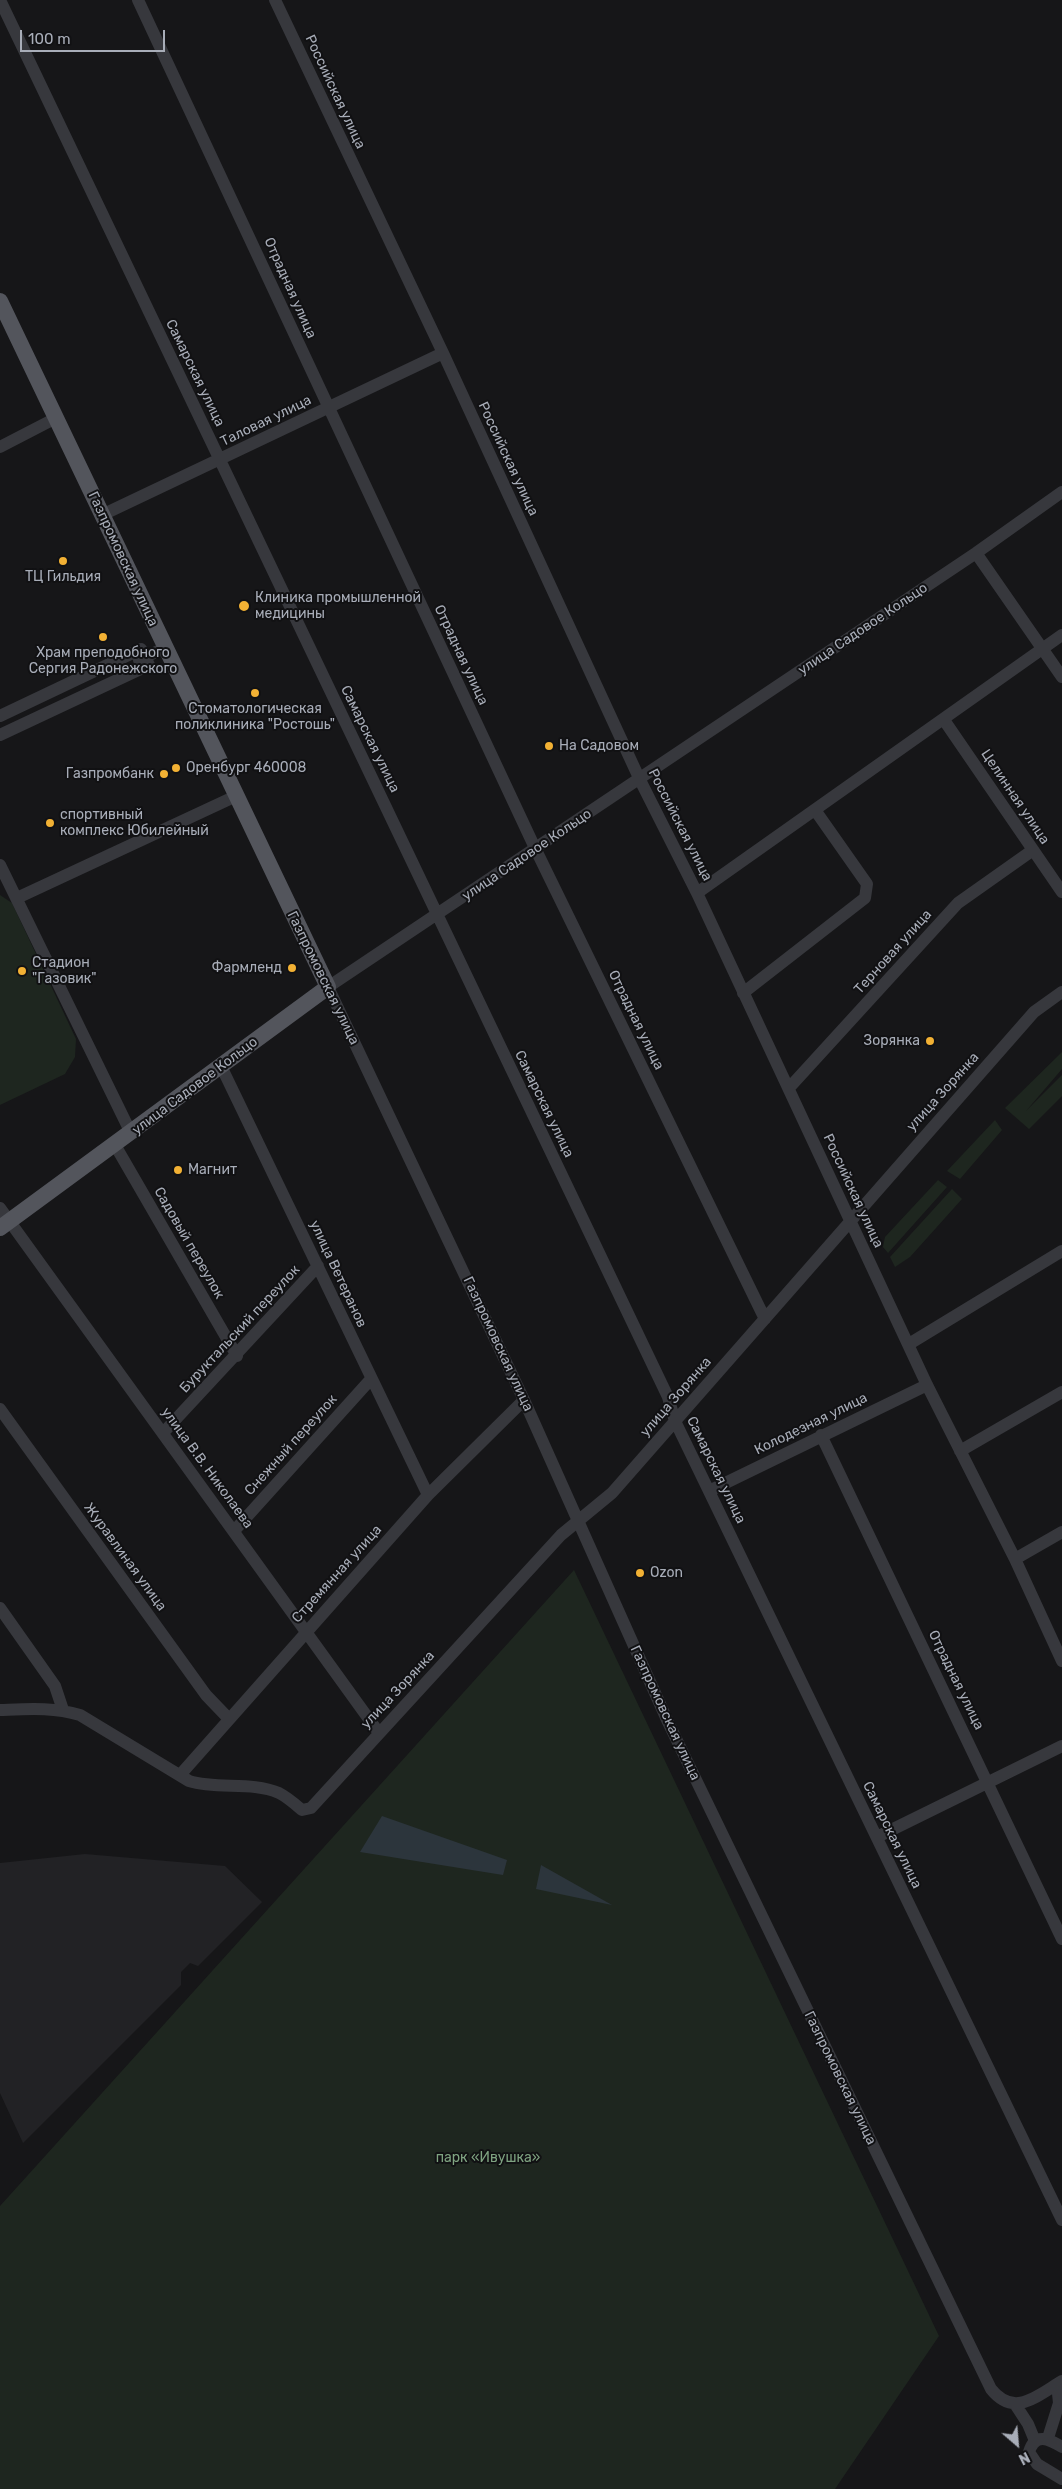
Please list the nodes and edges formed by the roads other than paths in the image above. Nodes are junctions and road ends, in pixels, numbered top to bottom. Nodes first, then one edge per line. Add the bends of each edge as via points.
1 (0, 0) edge
2 (138, 0) edge
3 (275, 0) edge
4 (0, 301) edge
5 (443, 353) junction
6 (327, 407) junction
7 (56, 418) junction
8 (0, 447) edge
9 (220, 460) junction
10 (1062, 492) edge
11 (102, 515) junction
12 (976, 553) junction
13 (1062, 635) edge
14 (165, 648) junction
15 (1042, 649) junction
16 (137, 661) junction
17 (97, 670) junction
18 (1062, 677) edge
19 (79, 678) junction
20 (104, 686) junction
21 (60, 687) junction
22 (86, 694) junction
23 (37, 698) junction
24 (67, 703) junction
25 (17, 708) junction
26 (44, 714) junction
27 (0, 717) edge
28 (944, 720) junction
29 (25, 724) junction
30 (3, 734) edge
31 (640, 780) junction
32 (236, 796) junction
33 (815, 810) junction
34 (535, 848) junction
35 (1033, 850) junction
36 (0, 864) edge
37 (1062, 892) edge
38 (697, 893) junction
39 (17, 898) junction
40 (438, 916) junction
41 (328, 987) junction
42 (1062, 992) edge
43 (744, 993) junction
44 (221, 1066) junction
45 (789, 1088) junction
46 (131, 1133) junction
47 (115, 1145) junction
48 (3, 1219) edge
49 (850, 1220) junction
50 (1062, 1251) edge
51 (318, 1266) junction
52 (765, 1319) junction
53 (909, 1344) junction
54 (237, 1356) junction
55 (371, 1379) junction
56 (927, 1385) junction
57 (1062, 1392) edge
58 (524, 1400) junction
59 (0, 1409) edge
60 (675, 1420) junction
61 (163, 1432) junction
62 (821, 1435) junction
63 (960, 1451) junction
64 (709, 1491) junction
65 (428, 1495) junction
66 (579, 1521) junction
67 (234, 1531) junction
68 (1062, 1532) edge
69 (1015, 1559) junction
70 (0, 1608) edge
71 (306, 1631) junction
72 (1062, 1661) edge
73 (0, 1710) edge
74 (63, 1710) junction
75 (229, 1719) junction
76 (379, 1733) junction
77 (1062, 1746) edge
78 (180, 1775) junction
79 (988, 1781) junction
80 (877, 1837) junction
81 (1062, 1939) edge
82 (1062, 2220) edge
83 (1060, 2382) edge
84 (1015, 2404) junction
85 (1048, 2438) junction
86 (1035, 2441) junction
87 (1062, 2447) edge
88 (1062, 2479) edge

1 - 9 street, Самарская улица
2 - 6 street, Отрадная улица via 271,280
3 - 5 street, Российская улица
4 - 7 main road, Газпромовская улица
5 - 6 street, Таловая улица
5 - 31 street, Российская улица
6 - 9 street, Таловая улица
6 - 34 street, Отрадная улица
7 - 8 street
7 - 11 main road, Газпромовская улица
9 - 11 street, Таловая улица
9 - 40 street, Самарская улица
10 - 12 street, улица Садовое Кольцо
11 - 14 main road, Газпромовская улица
12 - 15 street
12 - 31 street, улица Садовое Кольцо
13 - 15 street
14 - 16 street
14 - 32 main road, Газпромовская улица
15 - 18 street
15 - 28 street
16 - 17 street
16 - 20 street
17 - 19 street
17 - 20 street
19 - 21 street
19 - 22 street
20 - 22 street
21 - 23 street
21 - 24 street
22 - 24 street
23 - 25 street
23 - 26 street
24 - 26 street
25 - 27 street
25 - 29 street
26 - 29 street
27 - 30 street
28 - 33 street
28 - 35 street, Целинная улица
29 - 30 street
31 - 34 street, улица Садовое Кольцо
31 - 38 street, Российская улица
32 - 39 street
32 - 41 main road, Газпромовская улица
33 - 38 street
33 - 43 street via 867,884 865,898
34 - 40 street, улица Садовое Кольцо
34 - 52 street, Отрадная улица
35 - 37 street, Целинная улица
35 - 45 street, Терновая улица via 958,903
36 - 39 street
38 - 43 street, Российская улица
39 - 46 street
40 - 41 street, улица Садовое Кольцо
40 - 60 street, Самарская улица via 668,1397
41 - 44 main road, улица Садовое Кольцо
41 - 58 street, Газпромовская улица
42 - 49 street, улица Зорянка via 1034,1012
43 - 45 street, Российская улица
44 - 46 main road, улица Садовое Кольцо
44 - 51 street, улица Ветеранов
45 - 49 street, Российская улица
46 - 47 main road, улица Садовое Кольцо
47 - 48 main road, улица Садовое Кольцо
47 - 54 street, Садовый переулок
48 - 61 street, улица В.В. Николаева
49 - 52 street, улица Зорянка
49 - 53 street, Российская улица
50 - 53 street
51 - 54 street, Буруктальский переулок
51 - 55 street, улица Ветеранов
52 - 60 street, улица Зорянка
53 - 56 street, Российская улица
54 - 61 street, Буруктальский переулок
55 - 65 street, улица Ветеранов
55 - 67 street, Снежный переулок
56 - 62 street, Колодезная улица
56 - 63 street, Российская улица
57 - 63 street
58 - 65 street, Стремянная улица
58 - 66 street, Газпромовская улица
59 - 75 street, Журавлиная улица via 206,1695
60 - 64 street, Самарская улица
60 - 66 street, улица Зорянка via 612,1493
61 - 67 street, улица В.В. Николаева
62 - 64 street, Колодезная улица
62 - 79 street, Отрадная улица
63 - 69 street, Российская улица
64 - 80 street, Самарская улица
65 - 71 street, Стремянная улица
66 - 76 street, улица Зорянка via 561,1535
66 - 84 street, Газпромовская улица via 668,1722 991,2389 999,2399
67 - 71 street, улица В.В. Николаева
68 - 69 street
69 - 72 street, Российская улица
70 - 74 street via 55,1686
71 - 75 street, Стремянная улица
71 - 76 street, улица В.В. Николаева
73 - 74 street
74 - 78 street via 80,1715
75 - 78 street, Стремянная улица
76 - 78 street, улица Зорянка via 311,1808 302,1810 281,1794 261,1787 199,1784
77 - 79 street
79 - 80 street
79 - 81 street, Отрадная улица
80 - 82 street, Самарская улица
83 - 84 street via 1025,2402
83 - 85 street via 1059,2403
84 - 86 street
85 - 86 street
85 - 87 street
86 - 88 street via 1029,2452 1032,2459

